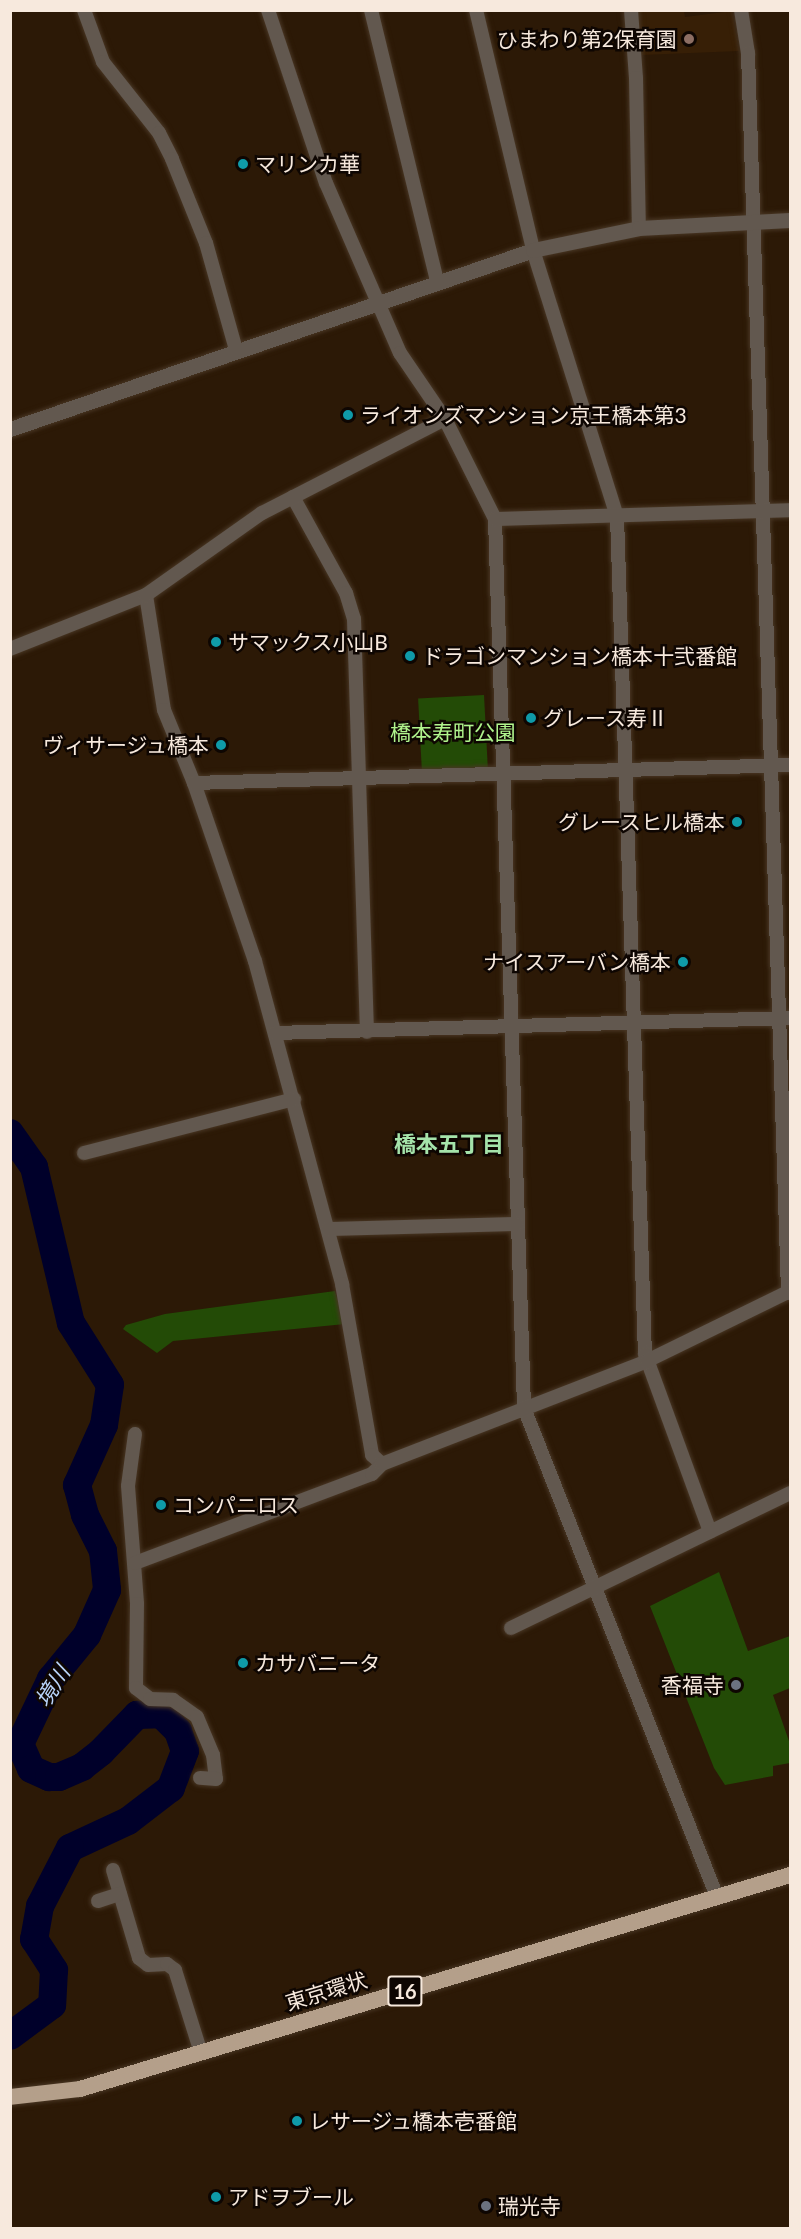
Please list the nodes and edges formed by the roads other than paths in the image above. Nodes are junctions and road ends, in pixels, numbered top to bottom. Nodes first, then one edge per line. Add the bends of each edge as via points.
1 (84, 10) edge
2 (268, 10) edge
3 (371, 10) edge
4 (476, 10) edge
5 (631, 10) edge
6 (741, 10) edge
7 (790, 220) edge
8 (751, 221) junction
9 (639, 228) junction
10 (533, 250) junction
11 (437, 280) junction
12 (378, 301) junction
13 (236, 350) junction
14 (445, 419) junction
15 (10, 429) edge
16 (293, 497) junction
17 (790, 510) edge
18 (762, 511) junction
19 (617, 516) junction
20 (495, 519) junction
21 (146, 595) junction
22 (10, 649) edge
23 (790, 765) edge
24 (770, 766) junction
25 (628, 771) junction
26 (503, 774) junction
27 (358, 780) junction
28 (194, 783) junction
29 (785, 1018) edge
30 (636, 1023) junction
31 (511, 1027) junction
32 (367, 1032) junction
33 (275, 1033) junction
34 (294, 1099) junction
35 (84, 1153) dead end
36 (517, 1224) junction
37 (328, 1229) junction
38 (789, 1292) edge
39 (647, 1361) junction
40 (524, 1408) junction
41 (135, 1434) dead end
42 (382, 1464) junction
43 (790, 1493) edge
44 (710, 1532) junction
45 (135, 1563) junction
46 (595, 1587) junction
47 (511, 1628) dead end
48 (200, 1778) dead end
49 (113, 1870) dead end
50 (790, 1875) edge
51 (120, 1894) junction
52 (717, 1897) junction
53 (98, 1901) dead end
54 (201, 2053) junction
55 (14, 2097) edge

1 - 13 street via 103,62 159,133 172,159 206,243
2 - 12 street via 327,183
3 - 11 street
4 - 10 street
5 - 9 street
6 - 8 street via 748,53
7 - 8 street
8 - 9 street
8 - 18 street
9 - 10 street
10 - 11 street
10 - 19 street
11 - 12 street
12 - 13 street
12 - 14 street via 400,353
13 - 15 street
14 - 16 street
14 - 20 street
16 - 21 street via 262,513
16 - 27 street via 346,593 354,619
17 - 18 street
18 - 19 street
18 - 24 street
19 - 20 street
19 - 25 street
20 - 26 street
21 - 22 street
21 - 28 street via 164,710
23 - 24 street
24 - 25 street
24 - 29 street
25 - 26 street
25 - 30 street
26 - 27 street
26 - 31 street
27 - 28 street
27 - 32 street
28 - 33 street via 244,924
29 - 30 street
29 - 38 street
30 - 31 street
30 - 39 street
31 - 32 street
31 - 36 street
32 - 33 street
33 - 34 street
34 - 35 street
34 - 37 street
36 - 37 street
36 - 40 street
37 - 42 street via 345,1297 372,1455
38 - 39 street
39 - 40 street
39 - 44 street
40 - 42 street
40 - 46 street
41 - 45 street via 128,1486
42 - 45 street via 378,1471
43 - 44 street
44 - 46 street
45 - 48 street via 136,1688 150,1699 173,1700 197,1717 213,1755 216,1779
46 - 47 street
46 - 52 street
49 - 51 street
50 - 52 highway, 東京環状 / 16
51 - 53 street
51 - 54 street via 139,1958 148,1965 167,1964 175,1970
52 - 54 highway, 東京環状 / 16
54 - 55 highway, 東京環状 / 16 via 80,2089

